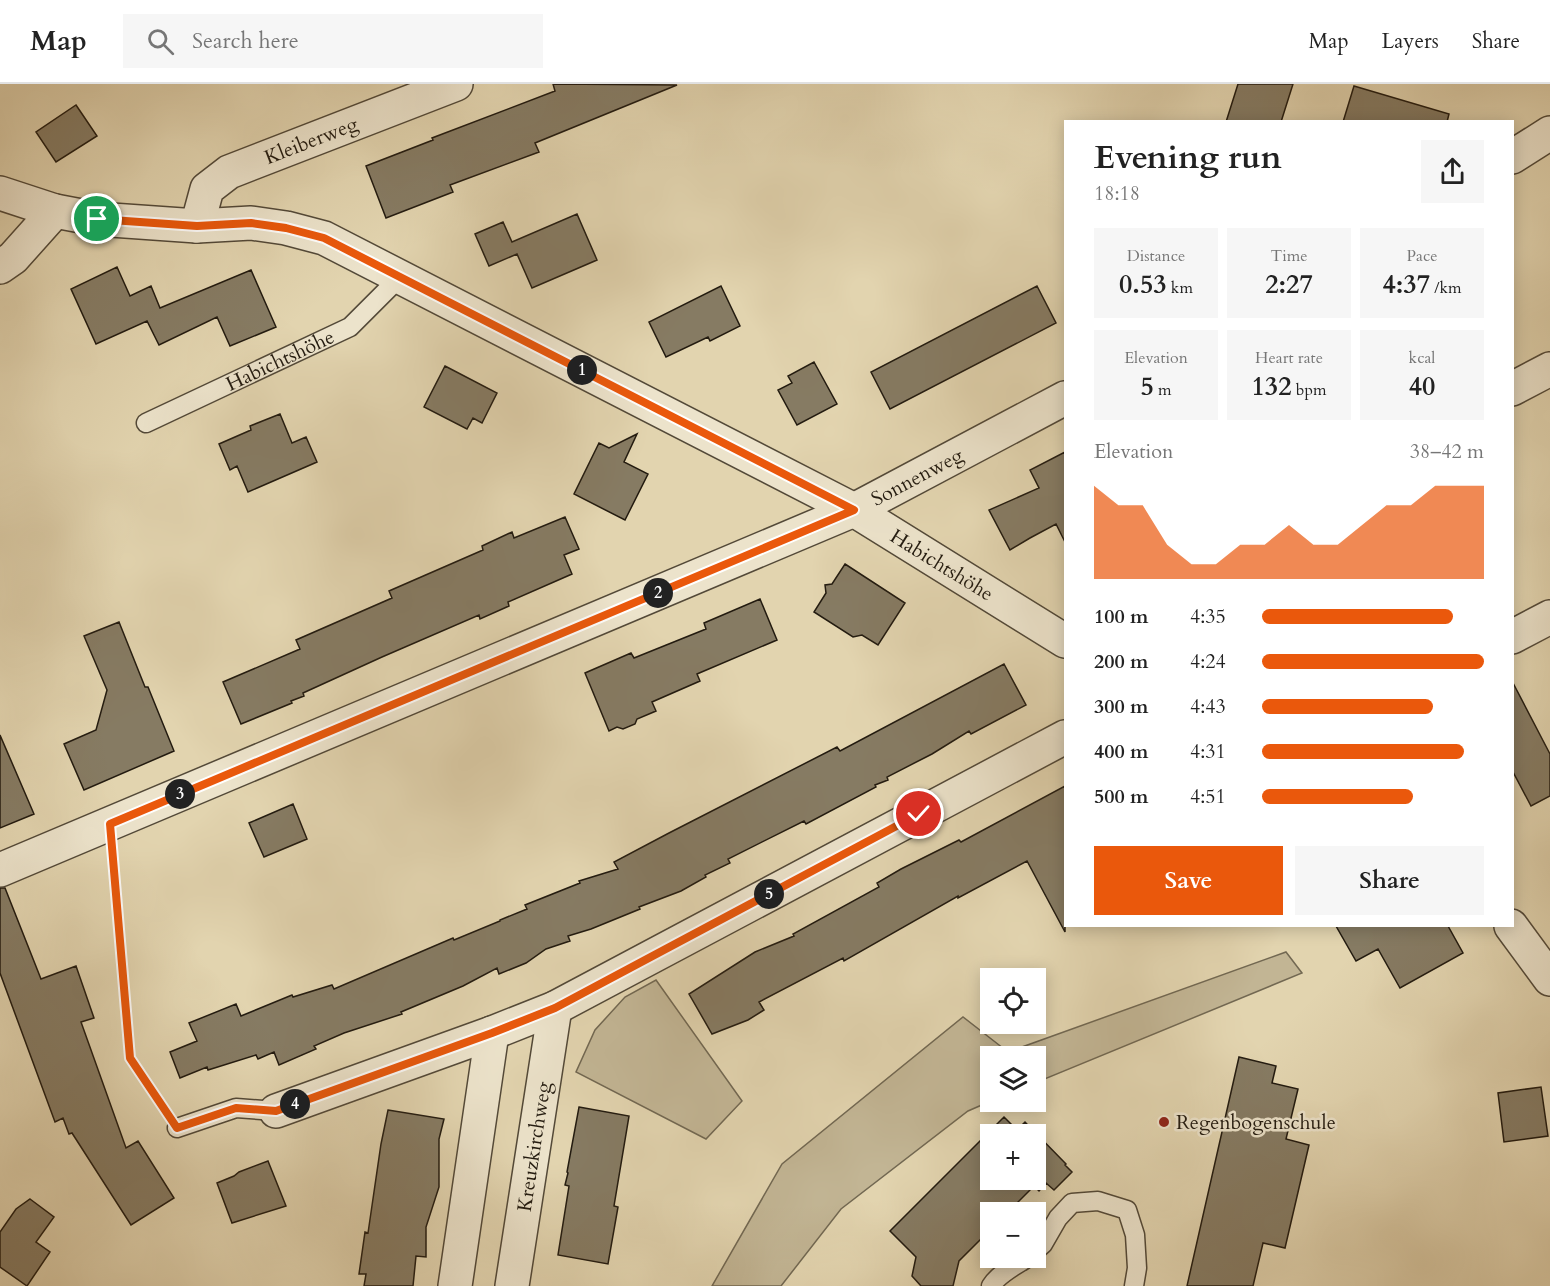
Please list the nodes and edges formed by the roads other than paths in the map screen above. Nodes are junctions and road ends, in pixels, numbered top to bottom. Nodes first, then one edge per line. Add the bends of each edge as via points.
1 (456, 84) edge
2 (1550, 133) edge
3 (1514, 156) edge
4 (0, 192) edge
5 (55, 211) junction
6 (197, 226) junction
7 (0, 267) edge
8 (400, 277) junction
9 (1550, 369) edge
10 (1514, 389) edge
11 (1064, 399) edge
12 (146, 423) dead end
13 (854, 510) junction
14 (1550, 616) edge
15 (1514, 636) edge
16 (1064, 640) edge
17 (1064, 738) edge
18 (0, 870) edge
19 (1512, 927) edge
20 (1550, 979) edge
21 (555, 1008) junction
22 (492, 1033) junction
23 (276, 1111) joint
24 (177, 1128) road end
25 (1046, 1238) edge
26 (1012, 1268) edge
27 (455, 1286) edge
28 (512, 1286) edge
29 (991, 1286) edge
30 (1134, 1286) edge

1 - 6 street, Kleiberweg via 229,171 207,189
2 - 3 street
4 - 5 street, Habichtshöhe
5 - 6 street, Habichtshöhe via 97,219
5 - 7 street
6 - 8 street, Habichtshöhe via 251,223 286,228 324,238
8 - 12 lane, Habichtshöhe via 350,327
8 - 13 street, Habichtshöhe
9 - 10 street
11 - 13 street, Sonnenweg
13 - 16 street, Habichtshöhe
13 - 18 street, Sonnenweg
14 - 15 street
17 - 21 street
19 - 20 street
21 - 22 street
21 - 28 street, Kreuzkirchweg
22 - 23 street
22 - 27 street
23 - 24 lane via 236,1108
25 - 30 lane via 1072,1203 1098,1201 1127,1210 1135,1235
26 - 29 lane

